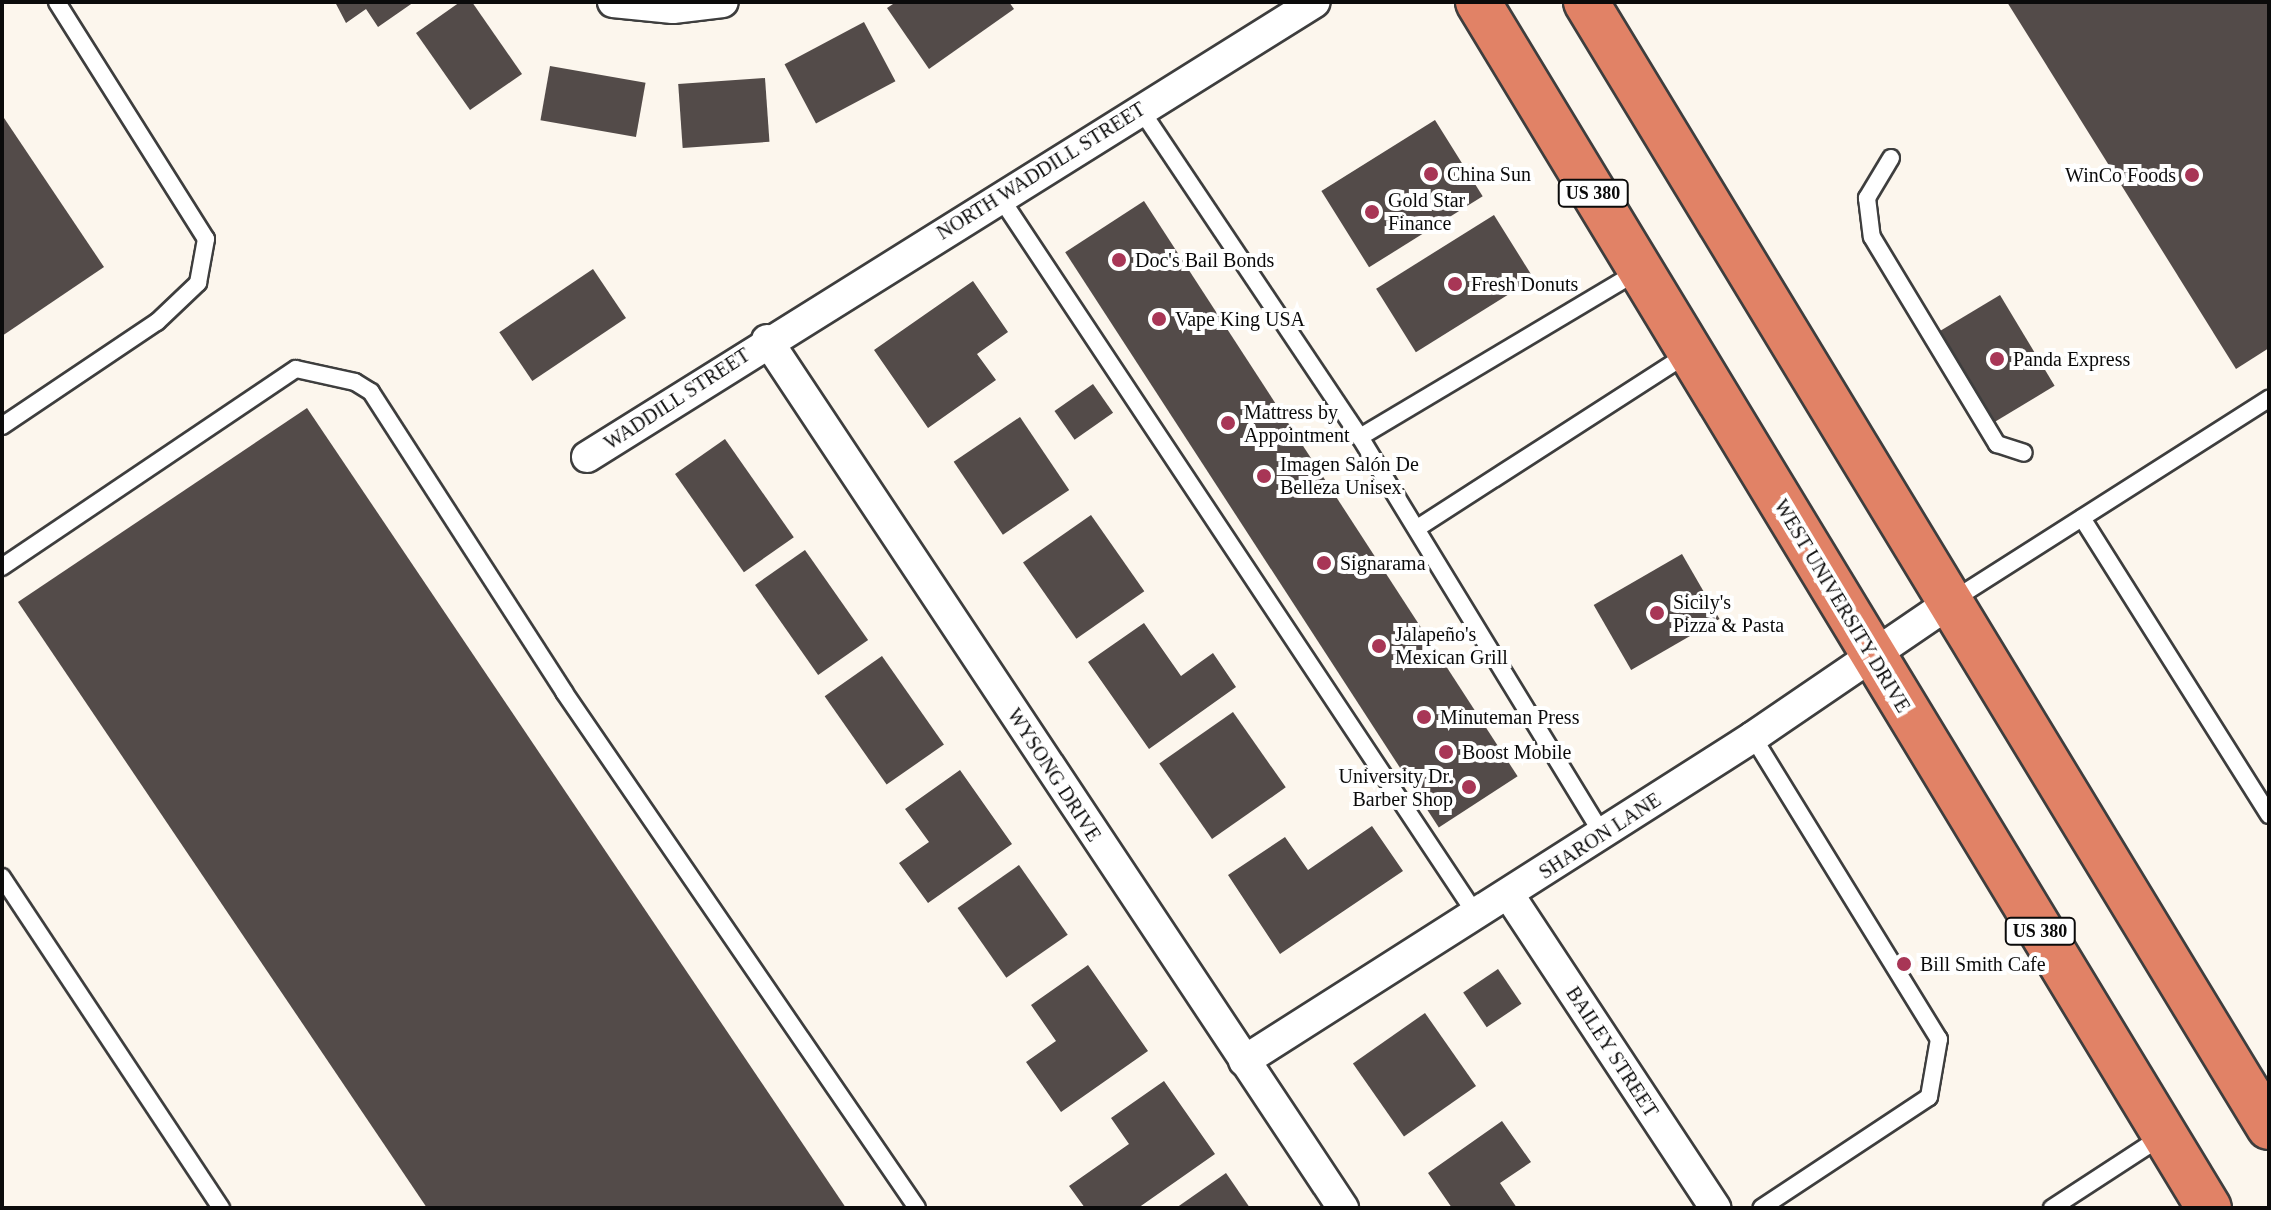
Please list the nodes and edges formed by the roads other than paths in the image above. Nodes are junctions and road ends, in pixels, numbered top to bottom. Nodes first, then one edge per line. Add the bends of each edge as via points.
1 (57, 2) edge
2 (613, 2) edge
3 (723, 2) edge
4 (1315, 2) edge
5 (1478, 2) edge
6 (1586, 2) edge
7 (1141, 110) junction
8 (1891, 158) dead end
9 (1000, 197) junction
10 (1640, 270) junction
11 (767, 340) junction
12 (1689, 353) junction
13 (2269, 399) edge
14 (2, 426) edge
15 (1360, 437) junction
16 (2024, 453) dead end
17 (587, 457) dead end
18 (2082, 518) junction
19 (1419, 527) junction
20 (2, 567) edge
21 (1951, 602) junction
22 (1872, 654) junction
23 (1753, 737) junction
24 (2269, 815) edge
25 (1602, 834) junction
26 (2, 877) edge
27 (1509, 895) junction
28 (1477, 916) junction
29 (1244, 1061) junction
30 (2269, 1127) edge
31 (2165, 1134) junction
32 (221, 1208) edge
33 (917, 1208) edge
34 (1343, 1208) edge
35 (1715, 1208) edge
36 (1761, 1208) edge
37 (2052, 1208) edge
38 (2209, 1208) edge

1 - 14 lane via 206,239 198,283 157,322
2 - 3 street via 673,8
4 - 7 street, NORTH WADDILL STREET
5 - 10 highway, WEST UNIVERSITY DRIVE / US 380
6 - 21 highway
7 - 9 street, NORTH WADDILL STREET
7 - 15 lane
8 - 16 lane via 1867,198 1872,237 1997,444
9 - 11 street, NORTH WADDILL STREET
9 - 28 lane
10 - 12 highway, WEST UNIVERSITY DRIVE / US 380
10 - 15 lane
11 - 17 street, WADDILL STREET
11 - 29 street, WYSONG DRIVE
12 - 19 lane
12 - 22 highway, WEST UNIVERSITY DRIVE / US 380
13 - 18 lane
15 - 19 lane
18 - 21 lane
18 - 24 lane
19 - 25 lane
20 - 33 lane via 296,369 355,382 371,392 564,692
21 - 22 street, SHARON LANE
21 - 30 highway
22 - 23 street, SHARON LANE
22 - 31 highway, WEST UNIVERSITY DRIVE / US 380
23 - 25 street, SHARON LANE
23 - 36 lane via 1939,1039 1929,1097
25 - 27 street, SHARON LANE
26 - 32 lane
27 - 28 street, SHARON LANE
27 - 35 street, BAILEY STREET
28 - 29 street, SHARON LANE
29 - 34 street, WYSONG DRIVE
31 - 37 lane
31 - 38 highway, WEST UNIVERSITY DRIVE / US 380

